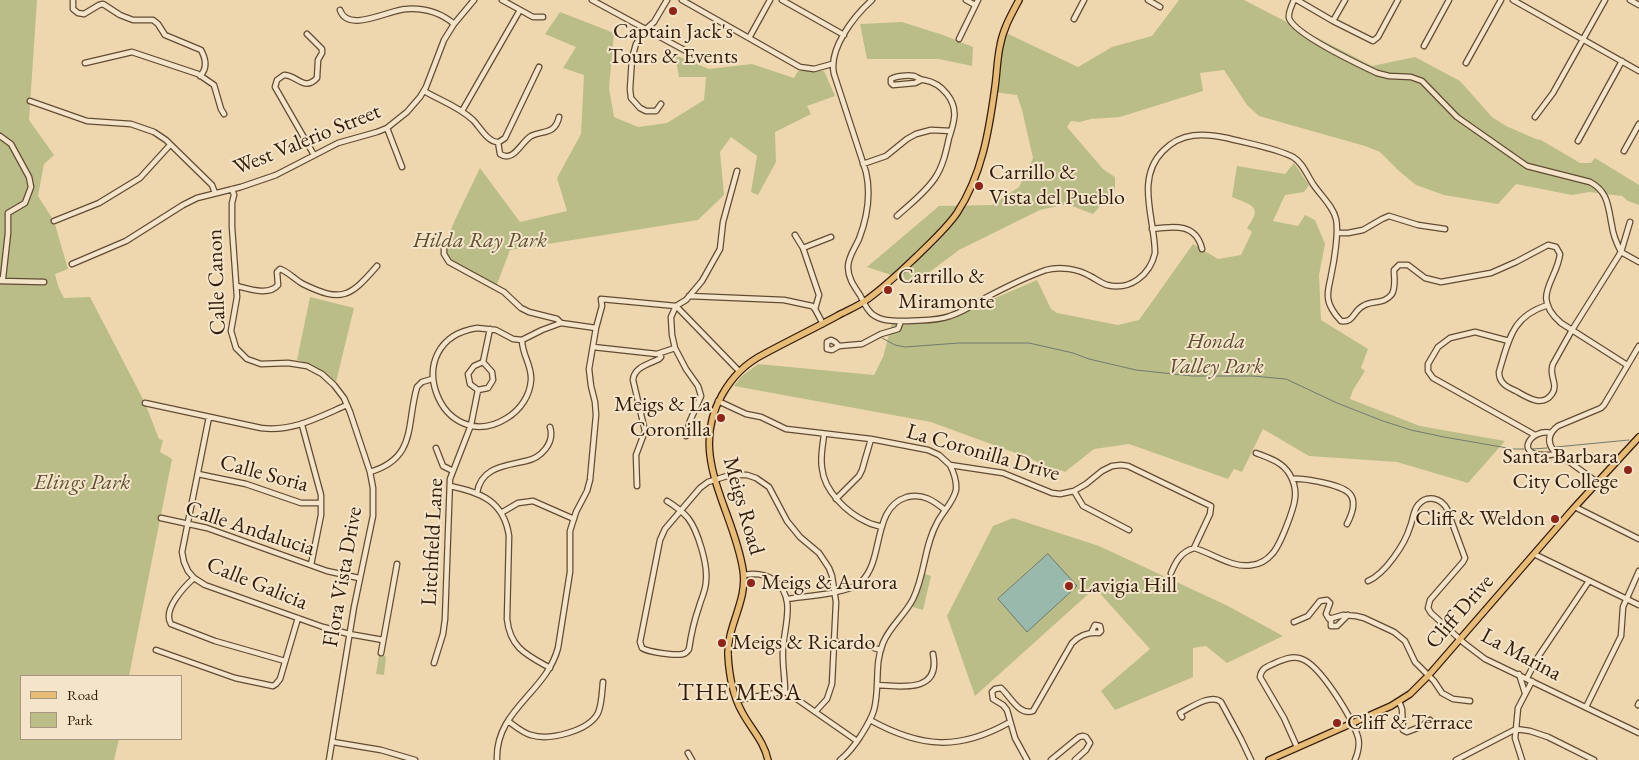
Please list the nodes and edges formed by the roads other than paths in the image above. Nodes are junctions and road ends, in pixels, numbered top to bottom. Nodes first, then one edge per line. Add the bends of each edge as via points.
1 (73, 0) edge
2 (474, 0) edge
3 (502, 0) edge
4 (592, 0) edge
5 (666, 0) edge
6 (682, 0) edge
7 (770, 0) edge
8 (782, 0) edge
9 (872, 0) edge
10 (966, 0) edge
11 (978, 0) edge
12 (1019, 0) edge
13 (1084, 0) edge
14 (1148, 0) edge
15 (1296, 0) edge
16 (1345, 0) edge
17 (1398, 0) edge
18 (1449, 0) edge
19 (1501, 0) edge
20 (1513, 0) edge
21 (1605, 0) edge
22 (1630, 0) edge
23 (975, 5) junction
24 (1639, 5) edge
25 (1160, 7) dead end
26 (340, 10) dead end
27 (520, 10) junction
28 (543, 16) dead end
29 (1074, 19) dead end
30 (1333, 21) junction
31 (454, 24) junction
32 (646, 29) junction
33 (308, 34) dead end
34 (844, 35) junction
35 (749, 38) junction
36 (958, 39) dead end
37 (1582, 39) junction
38 (1424, 46) dead end
39 (697, 57) dead end
40 (1622, 62) junction
41 (85, 63) dead end
42 (1466, 63) dead end
43 (832, 64) junction
44 (539, 67) dead end
45 (1639, 71) edge
46 (200, 76) junction
47 (920, 80) junction
48 (424, 91) junction
49 (30, 101) dead end
50 (661, 104) dead end
51 (462, 111) junction
52 (224, 114) dead end
53 (559, 117) dead end
54 (1535, 118) dead end
55 (1639, 124) edge
56 (387, 128) junction
57 (951, 131) junction
58 (1637, 133) edge
59 (0, 136) edge
60 (1578, 141) dead end
61 (498, 142) junction
62 (170, 145) junction
63 (1624, 151) dead end
64 (314, 155) junction
65 (863, 164) junction
66 (402, 167) dead end
67 (736, 171) dead end
68 (232, 190) junction
69 (215, 193) junction
70 (897, 216) dead end
71 (54, 221) dead end
72 (1630, 222) dead end
73 (1152, 229) junction
74 (1445, 229) dead end
75 (1337, 233) junction
76 (795, 235) dead end
77 (831, 237) dead end
78 (444, 247) dead end
79 (802, 248) junction
80 (1202, 250) dead end
81 (1621, 252) junction
82 (1639, 262) edge
83 (72, 264) dead end
84 (377, 266) dead end
85 (0, 280) edge
86 (44, 282) dead end
87 (236, 286) junction
88 (689, 296) junction
89 (864, 302) junction
90 (1548, 305) junction
91 (676, 306) junction
92 (815, 308) junction
93 (901, 321) junction
94 (561, 323) junction
95 (823, 324) junction
96 (596, 328) junction
97 (490, 329) junction
98 (1572, 330) junction
99 (522, 340) junction
100 (1509, 341) junction
101 (839, 346) dead end
102 (1639, 346) edge
103 (593, 347) junction
104 (675, 348) junction
105 (659, 354) junction
106 (483, 362) junction
107 (1627, 365) junction
108 (739, 371) junction
109 (328, 379) joint
110 (432, 379) junction
111 (478, 390) junction
112 (718, 401) junction
113 (145, 403) dead end
114 (347, 405) junction
115 (209, 417) junction
116 (302, 425) junction
117 (472, 425) junction
118 (550, 427) dead end
119 (1551, 433) junction
120 (824, 434) junction
121 (1535, 435) junction
122 (686, 436) dead end
123 (1639, 437) edge
124 (870, 439) junction
125 (436, 448) dead end
126 (1256, 452) dead end
127 (1556, 453) junction
128 (950, 465) junction
129 (452, 471) junction
130 (370, 472) junction
131 (198, 474) junction
132 (715, 479) junction
133 (1292, 479) junction
134 (1597, 482) junction
135 (450, 486) junction
136 (637, 486) dead end
137 (1074, 491) junction
138 (477, 493) junction
139 (836, 499) junction
140 (667, 501) dead end
141 (322, 502) junction
142 (1575, 507) junction
143 (680, 510) junction
144 (945, 510) junction
145 (501, 514) junction
146 (161, 518) dead end
147 (574, 519) junction
148 (188, 524) junction
149 (1347, 524) dead end
150 (882, 527) junction
151 (1129, 530) dead end
152 (1639, 539) edge
153 (1194, 548) junction
154 (1534, 554) junction
155 (397, 564) dead end
156 (311, 565) junction
157 (1639, 571) edge
158 (1171, 572) dead end
159 (744, 575) junction
160 (194, 578) junction
161 (359, 578) junction
162 (1368, 581) dead end
163 (1589, 581) junction
164 (835, 592) junction
165 (787, 599) junction
166 (1626, 599) junction
167 (1639, 605) edge
168 (1428, 608) junction
169 (1421, 609) dead end
170 (1348, 615) junction
171 (298, 618) junction
172 (1331, 618) junction
173 (1294, 622) dead end
174 (1092, 631) dead end
175 (349, 634) junction
176 (1459, 638) junction
177 (383, 640) junction
178 (834, 642) junction
179 (156, 650) dead end
180 (880, 650) junction
181 (381, 652) dead end
182 (934, 654) dead end
183 (285, 661) junction
184 (434, 663) dead end
185 (550, 668) junction
186 (1519, 674) junction
187 (1428, 676) junction
188 (1530, 680) junction
189 (603, 682) dead end
190 (877, 684) junction
191 (785, 692) junction
192 (1525, 693) junction
193 (737, 700) junction
194 (1399, 701) junction
195 (1470, 701) dead end
196 (1586, 707) junction
197 (816, 712) junction
198 (1182, 716) dead end
199 (870, 720) junction
200 (1430, 720) dead end
201 (508, 721) junction
202 (1010, 722) junction
203 (1351, 723) junction
204 (1516, 729) junction
205 (1639, 733) edge
206 (857, 740) junction
207 (333, 742) junction
208 (1297, 747) junction
209 (688, 752) dead end
210 (1459, 759) edge
211 (330, 760) edge
212 (415, 760) edge
213 (497, 760) edge
214 (692, 760) edge
215 (768, 760) edge
216 (840, 760) edge
217 (1027, 760) edge
218 (1052, 760) edge
219 (1075, 760) edge
220 (1251, 760) edge
221 (1269, 760) edge
222 (1355, 760) edge
223 (1522, 760) edge
224 (1594, 760) edge

1 - 46 street via 72,8 80,14 103,4 133,20 155,21 166,35 200,50 206,66
2 - 31 street, West Valerio Street
3 - 27 street
4 - 32 street
5 - 32 street via 654,22
6 - 35 street
7 - 35 street
8 - 34 street
9 - 34 street via 856,15
10 - 23 street
11 - 23 street
12 - 89 main road, Meigs Road via 1000,46 990,120 970,189 944,230
13 - 29 street
14 - 25 street
15 - 30 street
15 - 81 street via 1290,21 1303,34 1372,70 1422,81 1457,117 1523,163 1596,186 1607,199
16 - 30 street
17 - 30 street via 1378,37 1372,41
18 - 38 street
19 - 42 street
20 - 37 street
21 - 37 street
22 - 24 street
23 - 36 street
26 - 31 street via 345,18 354,21 416,8 442,15
27 - 28 street via 533,17
27 - 51 street
31 - 48 street, West Valerio Street via 444,40
32 - 39 street
32 - 50 street via 634,48 630,96 646,111 656,111
33 - 64 street via 322,49 317,78 306,83 284,75 277,80 276,87
34 - 43 street
35 - 43 street via 805,68
37 - 40 street
37 - 54 street via 1553,93
40 - 45 street
40 - 60 street
41 - 46 street via 132,52
43 - 65 street
44 - 61 street via 505,138
46 - 52 street via 216,87
47 - 47 street via 915,76 894,77 891,83
47 - 57 street via 937,85 948,96 954,115
48 - 51 street
48 - 56 street, West Valerio Street via 407,112
49 - 62 street via 87,121 138,125 154,132
51 - 61 street via 491,140
53 - 61 street via 550,131 530,137 509,156 500,154
55 - 58 street
56 - 64 street, West Valerio Street via 338,142
56 - 66 street
57 - 65 street via 931,130 916,134 886,156
57 - 70 street via 945,155 934,178 925,191
58 - 63 street
59 - 85 street via 11,144 31,187 25,203 8,214 3,278
62 - 69 street via 212,185
62 - 71 street via 140,178 99,203
64 - 68 street, West Valerio Street via 276,176
65 - 89 street via 868,182 868,205 848,268 851,282
67 - 88 street via 720,249 702,281
68 - 69 street, West Valerio Street
68 - 87 street, Calle Canon
69 - 83 street, West Valerio Street via 189,202 126,241
72 - 81 street
73 - 75 street via 1148,188 1155,161 1178,140 1207,134 1266,148 1296,160 1332,208
73 - 80 street via 1173,227 1189,230 1197,237
73 - 93 street via 1152,263 1143,276 1130,284 1109,285 1085,274 1057,268 1046,270 950,316
74 - 75 street via 1389,216 1363,230
75 - 90 street via 1328,296 1333,311 1342,321 1350,320 1363,306 1389,297 1395,286 1394,270 1399,265 1408,265 1429,280 1441,282 1491,273 1550,244 1558,248 1560,256 1548,287
76 - 79 street
77 - 79 street
78 - 94 street via 445,256 451,263 504,292 522,308
79 - 92 street via 819,295
81 - 82 street
81 - 98 street
84 - 87 street via 356,288 340,294 323,293 280,269 277,272 278,285 274,289 262,291
85 - 86 street
87 - 109 street, Calle Canon via 237,301 231,331 239,352 261,364 302,364
88 - 91 street
88 - 92 street via 784,300
89 - 93 street via 869,311 879,318
89 - 95 main road, Meigs Road
90 - 98 street via 1556,319
90 - 100 street via 1521,319
91 - 96 street via 601,299
91 - 104 street via 671,317
91 - 108 street
92 - 95 street
93 - 101 street via 895,331 880,334 862,344
94 - 96 street
94 - 99 street
95 - 108 main road, Meigs Road via 763,354
96 - 103 street
97 - 99 street
97 - 106 street
97 - 110 street via 467,330 449,340 437,356
98 - 100 street via 1551,368 1554,390 1541,401 1533,400 1501,381 1499,372
98 - 107 street
99 - 117 street via 531,376 524,402 501,421
100 - 121 street via 1475,332 1450,338 1441,343 1433,354 1428,373
102 - 107 street
103 - 105 street
103 - 147 street via 590,378 596,408 596,433 589,485
104 - 105 street
104 - 122 street via 698,386 700,399
105 - 136 street via 659,359 637,370 633,378 646,430 636,455
106 - 111 street via 468,374 470,384
106 - 111 street via 494,380 488,388
107 - 119 street via 1601,408 1558,426
108 - 112 main road, Meigs Road
109 - 114 street, Flora Vista Drive
110 - 117 street via 435,393 444,408
110 - 130 street via 417,387 402,452 391,463
111 - 117 street, Litchfield Lane
112 - 120 street, La Coronilla Drive via 786,429
112 - 132 main road, Meigs Road via 709,439 709,456
113 - 115 street
114 - 116 street
114 - 130 street, Flora Vista Drive
115 - 116 street via 268,429
115 - 131 street, Calle Galicia
116 - 141 street
117 - 129 street, Litchfield Lane
118 - 138 street via 552,437 543,452 531,460 505,465 490,472 480,483
119 - 121 street
119 - 127 street via 1550,445
120 - 124 street, La Coronilla Drive
120 - 139 street via 822,472
121 - 127 street via 1528,442 1531,453
123 - 134 main road, Cliff Drive
124 - 128 street, La Coronilla Drive via 928,450
124 - 139 street via 859,476
125 - 129 street via 443,466
126 - 133 street via 1279,463
127 - 134 street
128 - 137 street, La Coronilla Drive via 1003,473 1052,493
128 - 144 street via 956,486
129 - 135 street, Litchfield Lane
130 - 161 street, Flora Vista Drive via 373,516
131 - 141 street, Calle Soria via 246,484 301,502
131 - 148 street, Calle Galicia
132 - 143 street via 700,488
132 - 159 main road, Meigs Road
132 - 164 street via 747,475 765,483 790,525 824,560
133 - 149 street via 1300,478 1345,490 1353,505
133 - 153 street via 1296,496 1294,506 1276,549 1266,559 1243,566
134 - 142 main road, Cliff Drive
135 - 138 street
135 - 184 street, Litchfield Lane via 446,619
137 - 151 street via 1084,506
137 - 153 street, La Coronilla Drive via 1107,468 1121,465 1210,504 1214,506
138 - 145 street via 491,501
139 - 150 street via 865,522
140 - 143 street
141 - 156 street
142 - 152 street
142 - 154 main road, Cliff Drive
143 - 143 street via 660,540 640,644 647,650 685,654 706,587 706,574 694,529
144 - 150 street via 927,498 909,496 894,505
144 - 180 street via 932,532 913,599
145 - 147 street via 518,503 533,501
145 - 185 street via 509,536 507,619 510,633 524,653
146 - 148 street, Calle Andalucia
147 - 185 street via 569,535 570,572 558,648
148 - 156 street, Calle Andalucia
148 - 160 street, Calle Galicia via 183,557
150 - 164 street via 867,575 857,586
153 - 158 street via 1180,557
154 - 163 street
154 - 176 main road, Cliff Drive
155 - 177 street
156 - 161 street, Calle Andalucia
157 - 166 street
159 - 165 street via 771,578
159 - 193 main road, Meigs Road via 743,596 728,647
160 - 171 street, Calle Galicia
160 - 183 street via 174,601 169,615 171,624 215,641
161 - 175 street, Flora Vista Drive
162 - 168 street via 1385,567 1403,543 1418,504 1427,499 1438,500 1447,509 1465,558 1430,600
163 - 166 street
163 - 188 street via 1538,657
164 - 165 street
164 - 178 street
165 - 191 street via 782,660
166 - 167 street
166 - 196 street via 1620,636
168 - 169 street
168 - 176 street, La Marina
170 - 172 street
170 - 172 street via 1337,626 1331,626
170 - 187 street via 1364,618 1398,634
171 - 175 street, Calle Galicia
171 - 183 street
172 - 173 street via 1326,615 1330,603 1325,599 1308,616
174 - 202 street via 1072,643 1033,711 1021,710 1001,688 993,691 993,699 1007,710
175 - 177 street, Calle Galicia
175 - 207 street, Flora Vista Drive
176 - 186 street, La Marina via 1486,659
176 - 187 main road, Cliff Drive
177 - 181 street
178 - 180 street via 856,643
178 - 197 street via 831,689
179 - 183 street via 268,686 279,681
180 - 190 street
182 - 190 street via 931,674 919,685
185 - 201 street
186 - 188 street, La Marina
186 - 192 street
187 - 194 main road, Cliff Drive
187 - 195 street via 1446,697
188 - 192 street
188 - 196 street, La Marina
189 - 201 street via 597,716 574,731 555,736 532,736
190 - 199 street via 875,708
191 - 193 street
191 - 197 street
192 - 204 street via 1516,713
193 - 215 main road, Meigs Road via 760,739
194 - 200 street via 1406,732
194 - 203 main road, Cliff Drive
196 - 205 street, La Marina
197 - 206 street
198 - 220 street via 1180,713 1194,706 1217,699
199 - 202 street via 909,738 936,742 971,738
199 - 206 street
201 - 213 street via 498,746
202 - 217 street
203 - 208 main road, Cliff Drive
203 - 208 street via 1338,697 1312,665 1301,658 1283,660 1263,669 1260,677
203 - 222 street via 1358,737
204 - 210 street
204 - 223 street via 1515,738
204 - 224 street via 1548,737
206 - 216 street
207 - 211 street, Flora Vista Drive
207 - 212 street
208 - 221 main road, Cliff Drive
209 - 214 street
218 - 219 street via 1079,737 1086,737 1089,746

